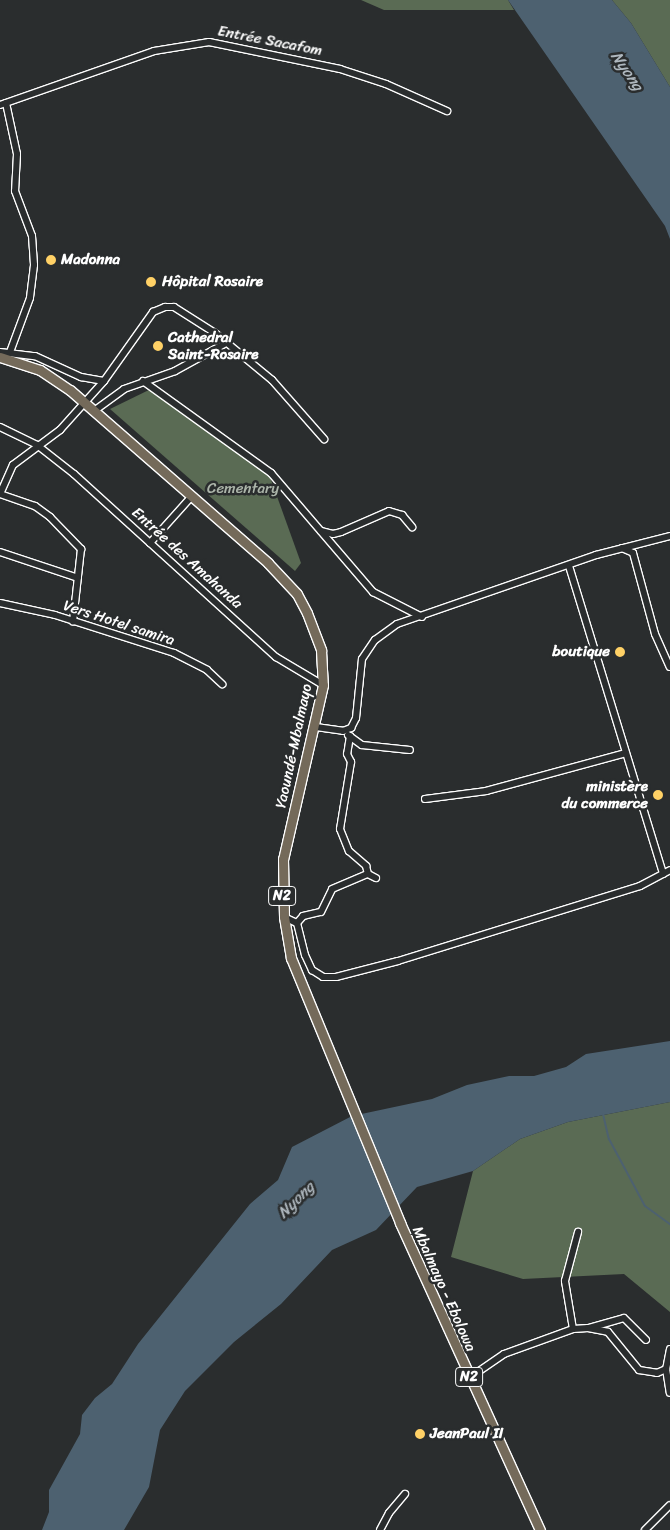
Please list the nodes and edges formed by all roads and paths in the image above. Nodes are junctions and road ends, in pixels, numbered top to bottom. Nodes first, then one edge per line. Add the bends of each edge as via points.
1 (3, 104) edge
2 (446, 111) dead end
3 (226, 343) junction
4 (0, 352) edge
5 (10, 352) junction
6 (0, 357) edge
7 (104, 381) junction
8 (143, 381) junction
9 (84, 402) junction
10 (94, 411) junction
11 (0, 427) edge
12 (324, 439) dead end
13 (36, 445) junction
14 (2, 484) edge
15 (0, 494) edge
16 (192, 496) junction
17 (412, 527) dead end
18 (320, 531) junction
19 (670, 536) edge
20 (150, 543) junction
21 (622, 548) junction
22 (0, 552) edge
23 (569, 566) junction
24 (78, 578) junction
25 (0, 603) edge
26 (422, 617) junction
27 (73, 622) junction
28 (670, 667) edge
29 (222, 684) dead end
30 (323, 685) junction
31 (316, 727) junction
32 (343, 731) junction
33 (350, 736) junction
34 (410, 750) dead end
35 (626, 754) junction
36 (425, 799) dead end
37 (670, 870) edge
38 (368, 874) junction
39 (663, 874) junction
40 (376, 878) dead end
41 (284, 917) junction
42 (297, 923) junction
43 (400, 1223) joint
44 (578, 1232) dead end
45 (588, 1328) junction
46 (574, 1329) junction
47 (646, 1340) dead end
48 (670, 1349) edge
49 (666, 1369) junction
50 (469, 1378) junction
51 (670, 1393) edge
52 (405, 1494) dead end
53 (670, 1506) edge
54 (380, 1530) edge
55 (540, 1530) edge
56 (645, 1530) edge

1 - 2 street, Entrée Sacafom via 154,51 209,42 340,68
1 - 5 street via 17,154 15,191 32,236 34,281
3 - 7 street via 183,312 165,307 153,312
3 - 8 street via 175,371
3 - 12 street via 272,380
4 - 5 street
5 - 7 street via 35,356 82,377
6 - 9 highway, Yaoundé-Mbalmayo / N2 via 40,370
7 - 9 street
8 - 10 street
8 - 18 street via 271,473
9 - 10 highway, Yaoundé-Mbalmayo / N2
9 - 13 street via 60,430
10 - 16 highway, Yaoundé-Mbalmayo / N2
11 - 13 street, Entrée des Amahanda
13 - 14 street via 13,465
13 - 20 street, Entrée des Amahanda
14 - 15 street
15 - 24 street via 35,506 77,544 80,549
16 - 20 street
16 - 30 highway, Yaoundé-Mbalmayo / N2 via 268,563 297,594 316,632
17 - 18 street via 402,515 389,511 333,534
18 - 26 street via 373,592
19 - 21 street
20 - 30 street, Entrée des Amahanda via 276,657 303,676
21 - 23 street
21 - 28 street via 633,553 655,634
22 - 24 street
23 - 26 street
23 - 35 street
24 - 27 street
25 - 27 street, Vers Hotel samira
26 - 32 street via 386,631 366,650 359,668 356,718 351,728
27 - 29 street, Vers Hotel samira via 174,653 207,670
30 - 31 highway, Yaoundé-Mbalmayo / N2
31 - 32 street
31 - 41 highway, Yaoundé-Mbalmayo / N2 via 284,859
32 - 33 street
33 - 34 street via 362,745
33 - 38 street via 347,754 351,762 340,829 348,851 366,866
35 - 36 street via 486,791
35 - 39 street via 633,768
37 - 39 street
38 - 40 street
38 - 42 street via 332,889 321,912 303,916
39 - 42 street via 640,886 578,906 336,977 320,976 309,966
41 - 42 street
41 - 43 highway, Yaoundé-Mbalmayo / N2 via 290,958
43 - 50 highway, Mbalmayo - Ebolowa / N2
44 - 46 street via 565,1281
45 - 46 street
45 - 47 street via 624,1318
45 - 49 street via 608,1332 639,1370 657,1373
46 - 50 street via 504,1354
48 - 49 street
49 - 51 street
50 - 55 highway, Mbalmayo - Ebolowa / N2
52 - 54 street via 388,1512
53 - 56 street

